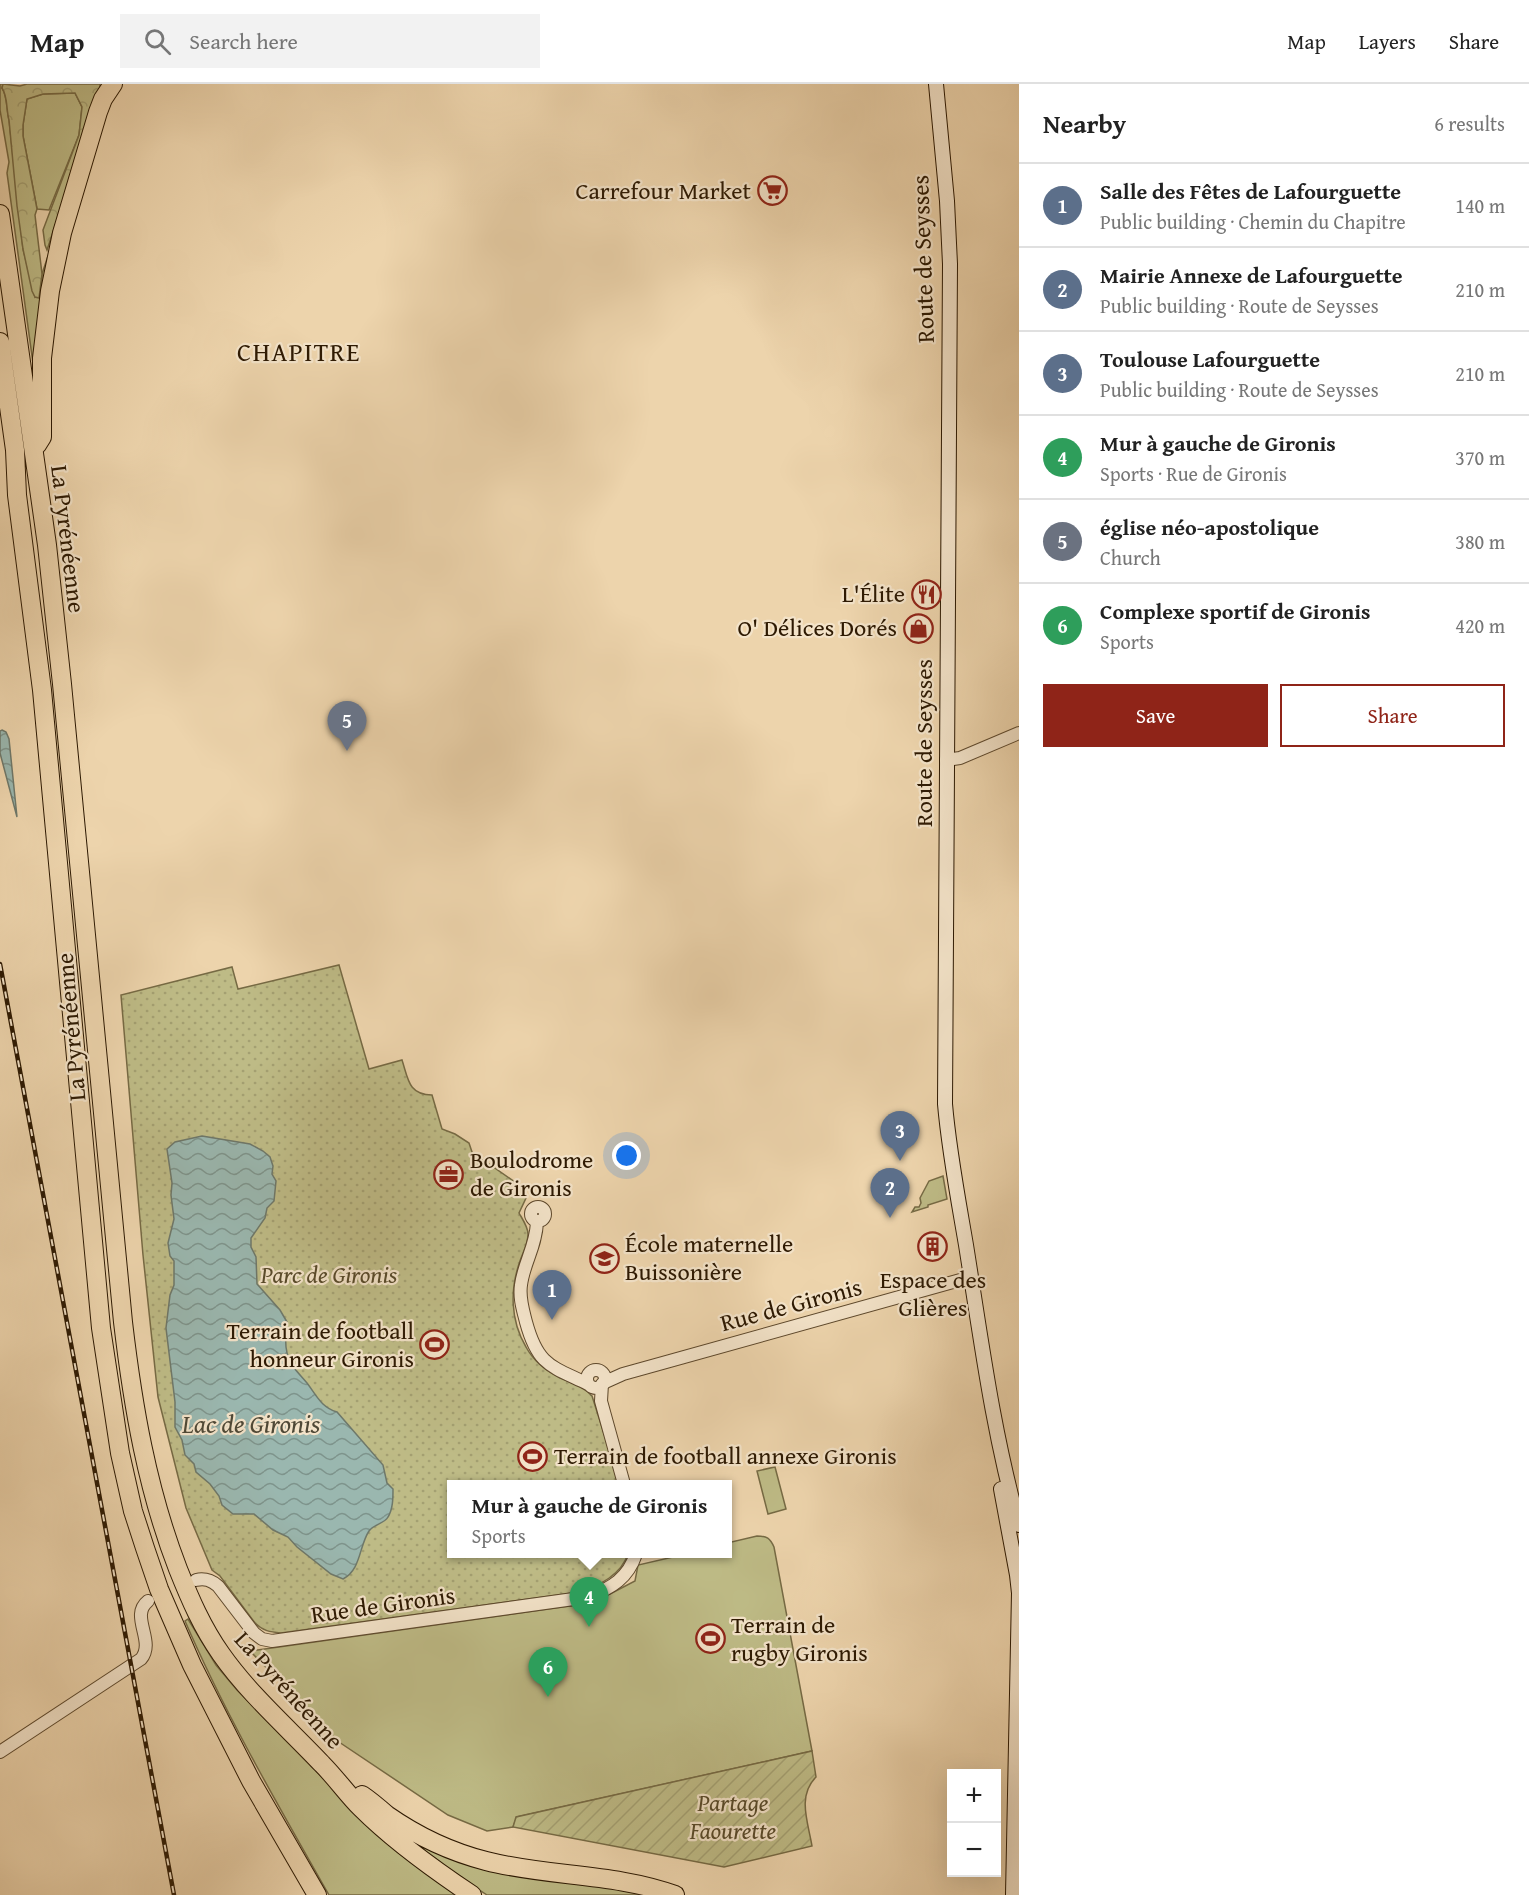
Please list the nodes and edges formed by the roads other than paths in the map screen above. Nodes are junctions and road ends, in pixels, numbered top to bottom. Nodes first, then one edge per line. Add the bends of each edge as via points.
1 (113, 84) edge
2 (936, 84) edge
3 (0, 214) edge
4 (0, 342) edge
5 (0, 429) edge
6 (33, 453) junction
7 (17, 495) junction
8 (1019, 733) edge
9 (946, 759) junction
10 (537, 1227) dead end
11 (971, 1277) junction
12 (596, 1381) junction
13 (990, 1400) junction
14 (623, 1480) edge
15 (1019, 1525) edge
16 (628, 1558) edge
17 (634, 1558) edge
18 (196, 1580) dead end
19 (600, 1592) junction
20 (148, 1601) dead end
21 (0, 1752) edge
22 (336, 1778) junction
23 (1019, 1864) edge
24 (316, 1895) edge
25 (472, 1895) edge
26 (675, 1895) edge
27 (1013, 1895) edge

1 - 6 highway via 99,112 55,262 42,358 42,436
2 - 9 main road, Route de Seysses via 950,252
3 - 6 highway, La Pyrénéenne
4 - 7 highway, La Pyrénéenne
5 - 7 highway
6 - 22 highway, La Pyrénéenne via 72,776 123,1322 140,1443 166,1538 201,1622 239,1678
7 - 24 highway, La Pyrénéenne via 42,690 100,1328 120,1453 145,1548 188,1656 251,1781
8 - 9 street via 960,758
9 - 11 main road, Route de Seysses via 945,1104
10 - 12 street, Rue de Gironis via 521,1285 535,1350 558,1371
11 - 12 street, Rue de Gironis
11 - 13 main road, Route de Seysses
12 - 14 street
13 - 15 main road, Route de Seysses
13 - 27 main road, Route de Seysses via 1019,1593
16 - 19 street, Rue de Gironis via 620,1575
17 - 19 street, Rue de Gironis via 624,1576
18 - 19 street, Rue de Gironis via 212,1581 254,1633 272,1641 562,1602
20 - 21 street via 141,1614 147,1643 141,1659
22 - 25 highway via 374,1820
22 - 26 highway via 409,1829 463,1854 507,1866 631,1884
23 - 27 main road, Route de Seysses

